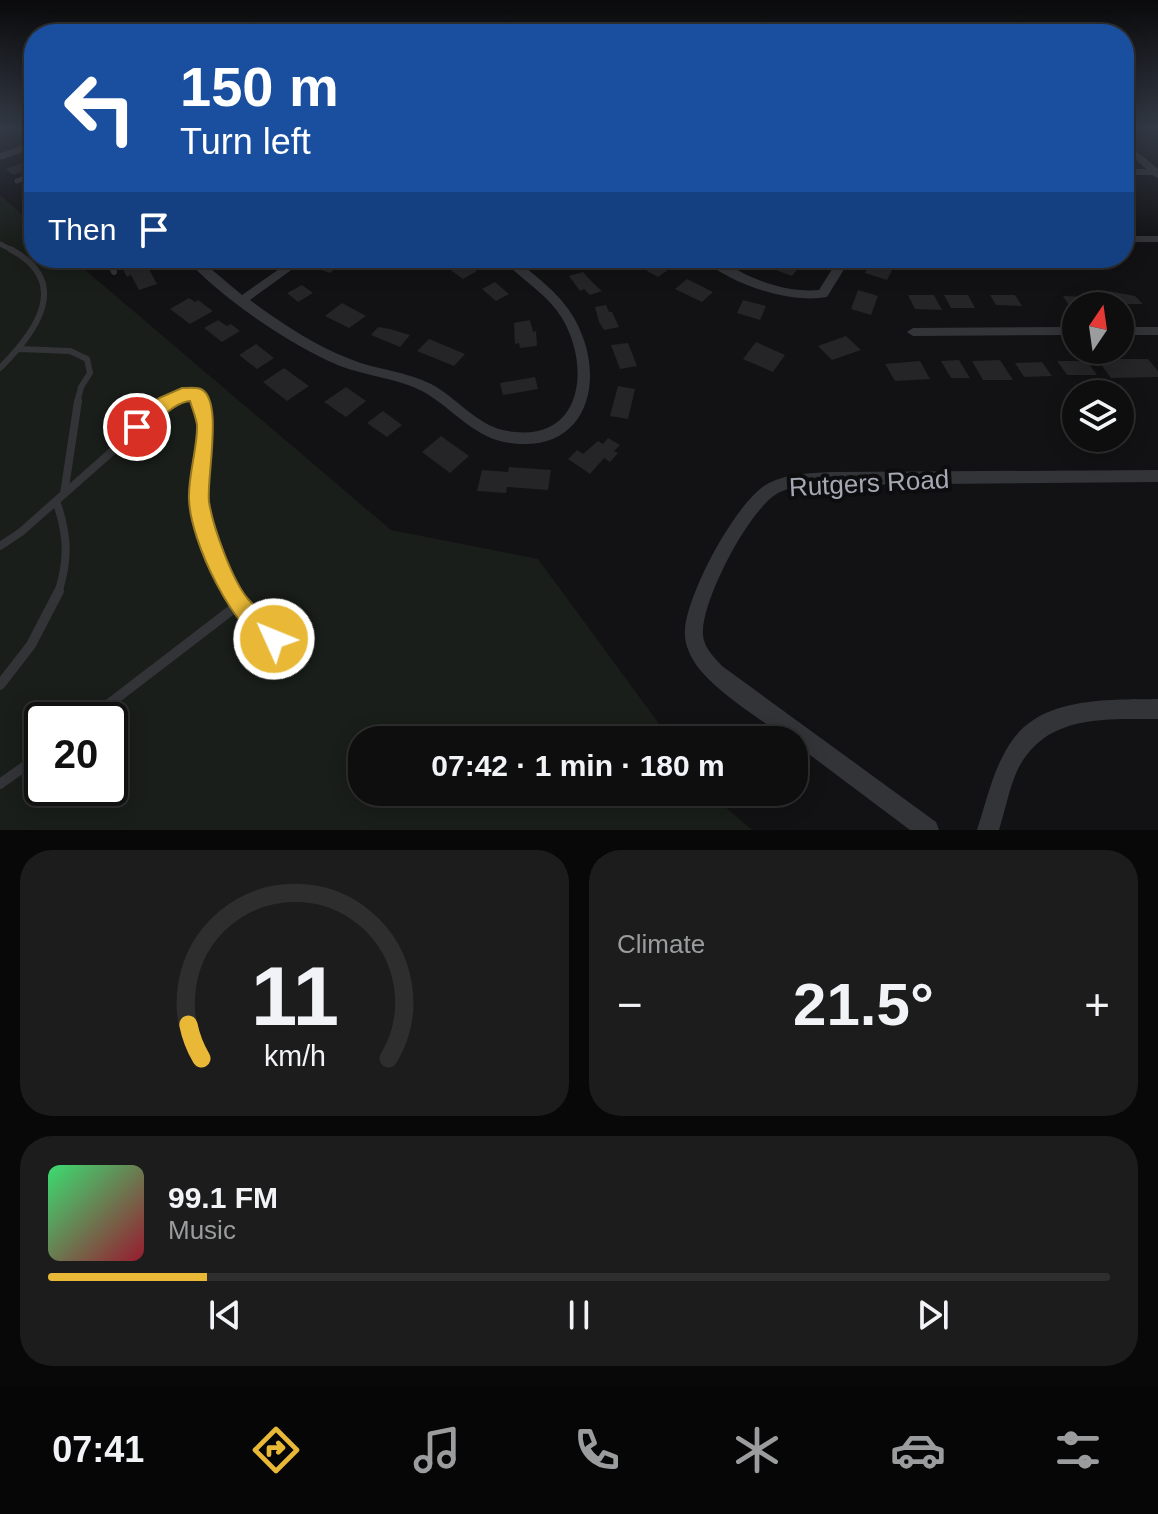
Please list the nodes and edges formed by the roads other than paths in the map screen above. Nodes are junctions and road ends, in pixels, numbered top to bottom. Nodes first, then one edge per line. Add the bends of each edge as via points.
1 (1134, 172) edge
2 (1157, 173) edge
3 (24, 178) edge
4 (17, 181) dead end
5 (1134, 239) edge
6 (1158, 239) edge
7 (0, 244) edge
8 (24, 256) edge
9 (36, 268) edge
10 (112, 268) edge
11 (204, 268) edge
12 (288, 268) edge
13 (519, 268) edge
14 (727, 268) edge
15 (839, 268) edge
16 (114, 272) dead end
17 (244, 299) junction
18 (1062, 331) edge
19 (1134, 331) edge
20 (1158, 331) edge
21 (913, 332) dead end
22 (19, 349) junction
23 (0, 368) edge
24 (1158, 476) edge
25 (60, 498) junction
26 (0, 546) edge
27 (238, 605) junction
28 (274, 639) dead end
29 (0, 685) edge
30 (111, 702) edge
31 (1158, 709) edge
32 (24, 767) edge
33 (0, 784) edge
34 (928, 830) edge
35 (988, 830) edge

1 - 2 street
3 - 4 lane
5 - 6 street
7 - 8 lane
9 - 22 lane via 45,286 40,319
10 - 16 lane
11 - 17 street
12 - 17 street
13 - 17 street via 570,319 587,371 584,398 575,416 556,430 531,438 492,432 404,377 317,350
14 - 15 street via 762,286 812,295 823,294
18 - 21 street
19 - 20 street
22 - 23 lane
22 - 25 lane via 70,351 89,364
24 - 34 street, Rutgers Road via 831,480 774,487 756,502 712,573 695,618 697,653 715,673
25 - 26 lane
25 - 27 lane via 165,403 182,394 197,395 206,426 199,502 214,554
25 - 29 lane via 66,572 34,645
27 - 28 lane
27 - 30 lane
31 - 35 street via 1097,710 1057,717 1035,730 1010,761
32 - 33 lane

